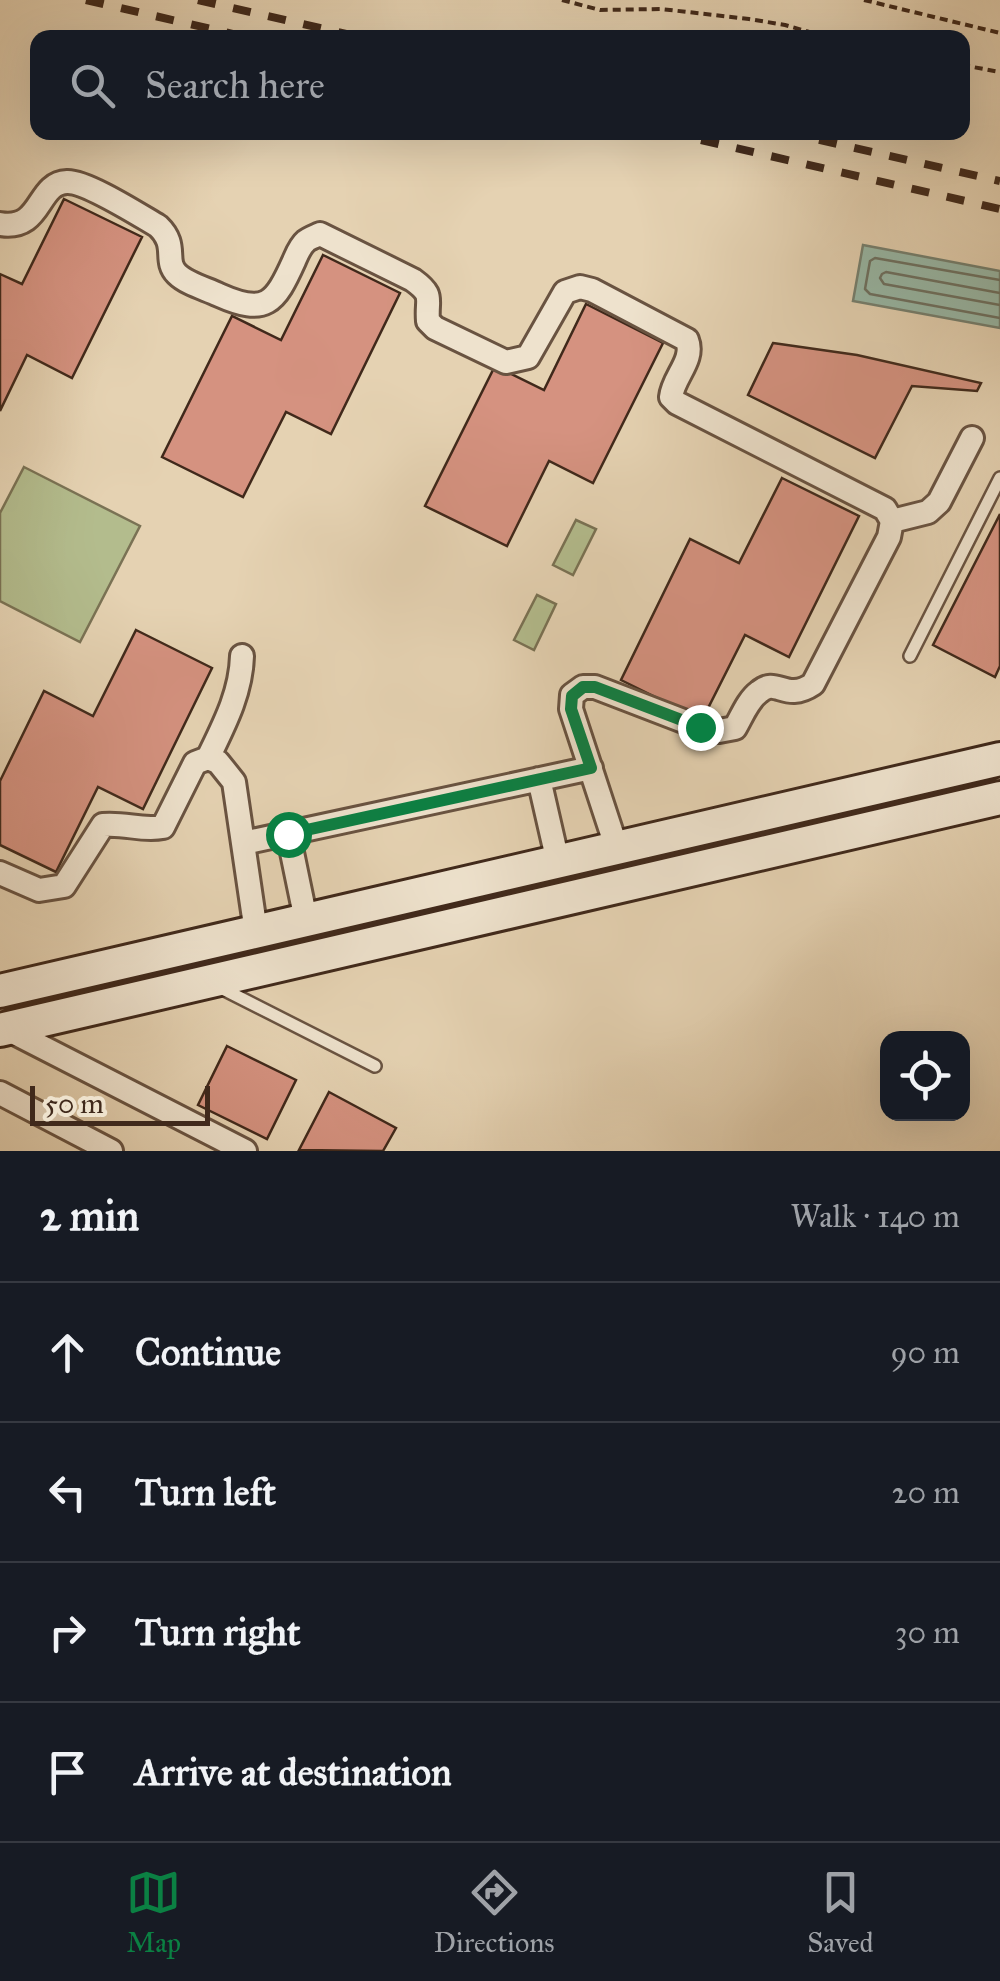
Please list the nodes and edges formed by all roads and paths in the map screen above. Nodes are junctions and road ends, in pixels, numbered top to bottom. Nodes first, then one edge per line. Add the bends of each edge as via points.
1 (562, 0) edge
2 (864, 0) edge
3 (802, 30) edge
4 (1000, 33) edge
5 (970, 66) edge
6 (1000, 72) edge
7 (0, 224) edge
8 (972, 438) dead end
9 (1000, 478) edge
10 (892, 521) junction
11 (242, 656) dead end
12 (910, 656) dead end
13 (208, 758) junction
14 (1000, 760) edge
15 (591, 768) junction
16 (539, 779) junction
17 (1000, 798) edge
18 (288, 834) junction
19 (243, 843) junction
20 (617, 848) junction
21 (558, 862) junction
22 (0, 873) edge
23 (306, 920) junction
24 (256, 932) junction
25 (206, 980) junction
26 (0, 991) edge
27 (2, 1028) edge
28 (375, 1066) dead end
29 (0, 1093) edge
30 (112, 1151) edge
31 (244, 1151) edge

1 - 3 path via 600,10 661,9
2 - 4 path
5 - 6 path
7 - 10 street via 19,225 31,217 64,181 82,185 168,234 178,276 255,307 280,291 300,248 320,234 413,280 429,295 428,320 436,328 506,362 528,357 565,292 580,286 687,340 690,354 672,390 676,402 885,509
8 - 10 street via 939,502 928,512
9 - 12 lane
10 - 15 street via 813,684 794,694 762,689 736,728 719,731 583,687 572,696 571,709
11 - 13 street via 236,698
13 - 19 street via 234,782
13 - 22 street via 196,762 163,828 102,826 64,886 40,890
14 - 20 street
15 - 16 street
15 - 20 street
16 - 18 street
16 - 21 street
17 - 25 street
18 - 19 street
18 - 23 street
19 - 24 street
20 - 21 street
21 - 23 street
23 - 24 street
24 - 26 street
25 - 27 street
25 - 28 lane
27 - 31 street
29 - 30 street

